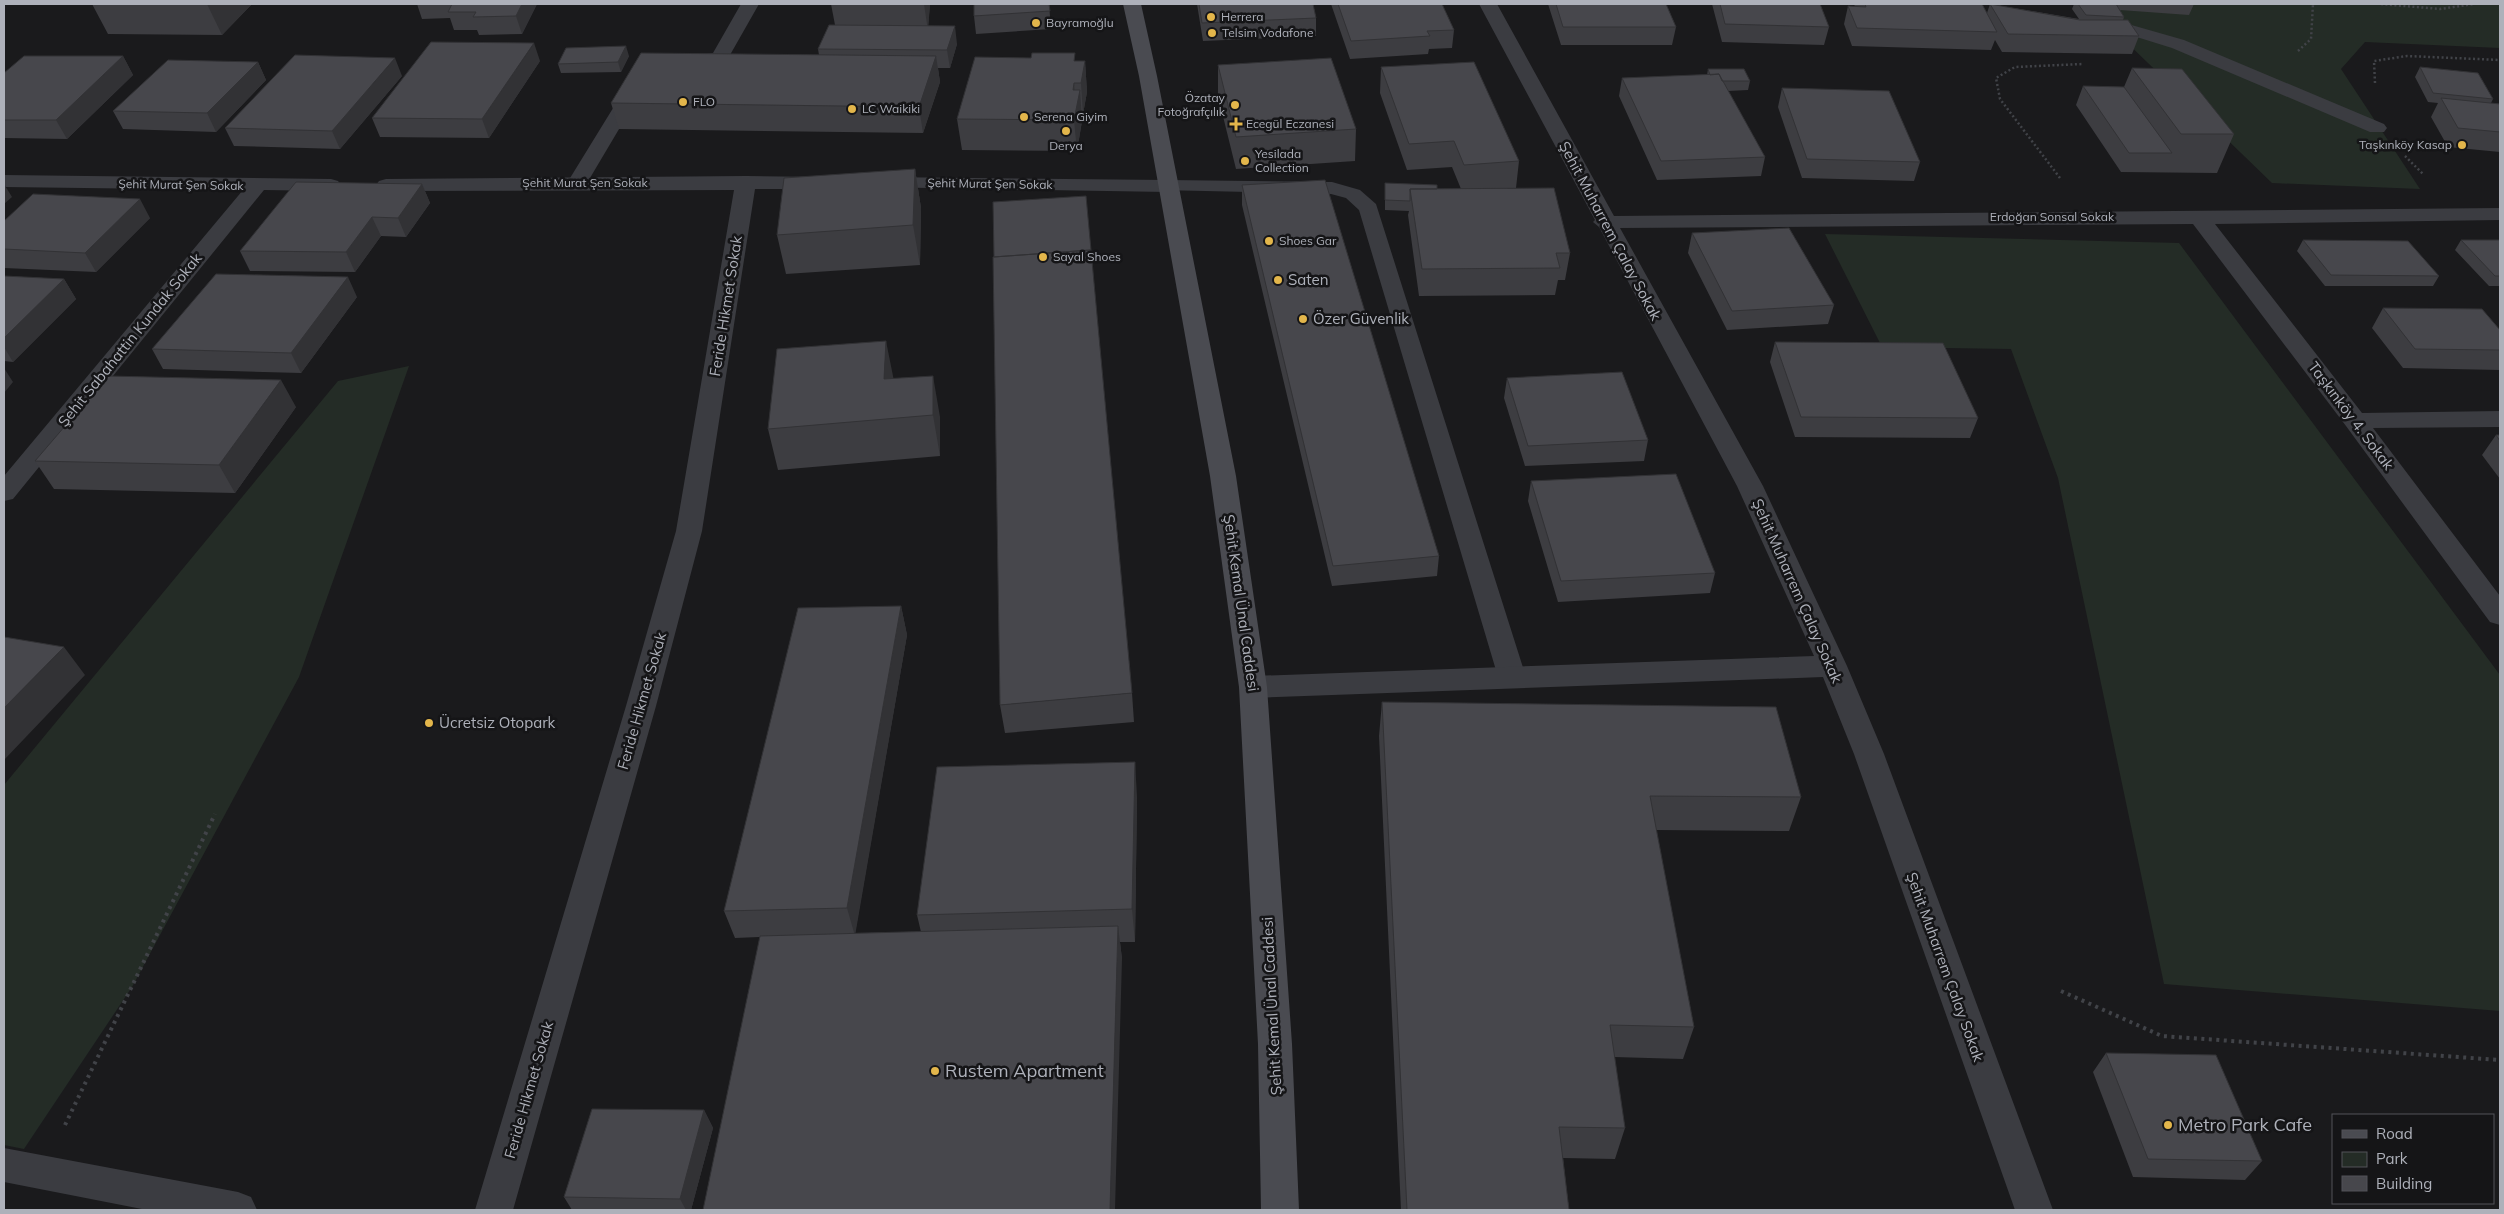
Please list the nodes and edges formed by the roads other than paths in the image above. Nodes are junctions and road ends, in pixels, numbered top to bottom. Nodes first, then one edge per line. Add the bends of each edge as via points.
1 (750, 4) edge
2 (1132, 4) edge
3 (1488, 4) edge
4 (2078, 27) edge
5 (666, 64) edge
6 (643, 74) edge
7 (2377, 128) dead end
8 (4, 182) edge
9 (746, 182) junction
10 (577, 183) junction
11 (257, 186) junction
12 (1167, 186) junction
13 (2500, 214) edge
14 (2199, 218) junction
15 (1604, 222) junction
16 (2500, 419) edge
17 (2355, 421) junction
18 (4, 493) edge
19 (2500, 615) edge
20 (1833, 666) junction
21 (1512, 676) junction
22 (1253, 687) junction
23 (4, 1165) edge
24 (238, 1210) edge
25 (494, 1210) edge
26 (1280, 1210) edge
27 (2034, 1210) edge

1 - 5 street via 719,58
2 - 12 street, Şehit Kemal Ünal Caddesi
3 - 15 street, Şehit Muharrem Çalay Sokak
4 - 7 street via 2128,29 2178,44
6 - 10 street
8 - 11 street, Şehit Murat Şen Sokak
9 - 10 street, Şehit Murat Şen Sokak
9 - 12 street, Şehit Murat Şen Sokak
9 - 25 street, Feride Hikmet Sokak via 689,531
10 - 11 street, Şehit Murat Şen Sokak
11 - 18 street, Şehit Sabahattin Kundak Sokak
12 - 21 street, Şehit Murat Şen Sokak via 1332,188 1353,194 1369,208
12 - 22 street, Şehit Kemal Ünal Caddesi via 1223,476
13 - 14 street, Erdoğan Sonsal Sokak
14 - 15 street, Erdoğan Sonsal Sokak
14 - 17 street, Taşkınköy 4. Sokak
15 - 20 street, Şehit Muharrem Çalay Sokak via 1750,486
16 - 17 street
17 - 19 street, Taşkınköy 4. Sokak
20 - 21 street
20 - 27 street, Şehit Muharrem Çalay Sokak via 1869,754
21 - 22 street
22 - 26 street, Şehit Kemal Ünal Caddesi via 1275,1044
23 - 24 street

